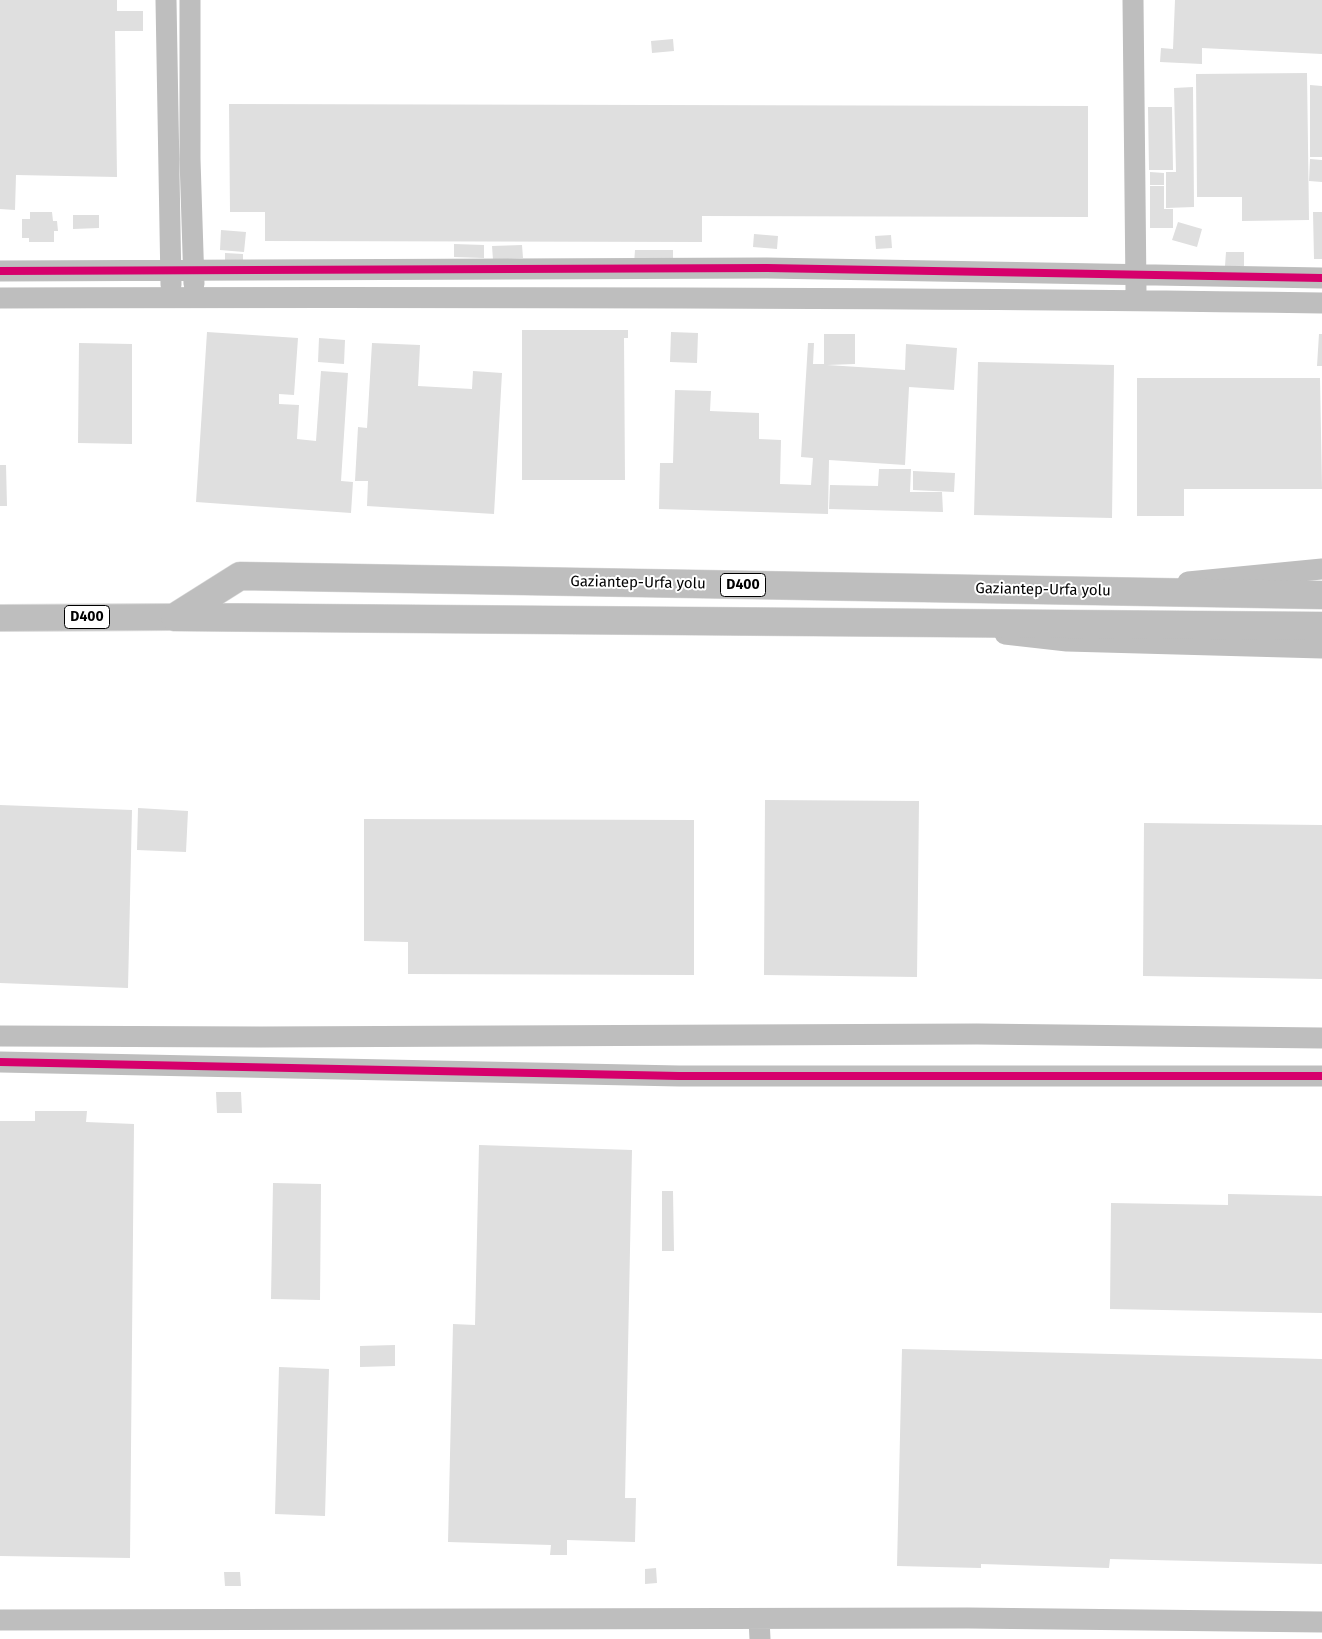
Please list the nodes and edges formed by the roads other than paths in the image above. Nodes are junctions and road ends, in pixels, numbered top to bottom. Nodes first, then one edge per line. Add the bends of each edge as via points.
1 (166, 0) edge
2 (190, 0) edge
3 (1133, 0) edge
4 (0, 271) edge
5 (193, 271) junction
6 (170, 272) junction
7 (1137, 276) junction
8 (1322, 278) edge
9 (195, 296) junction
10 (0, 298) edge
11 (172, 298) junction
12 (1136, 300) junction
13 (1322, 303) edge
14 (1322, 569) edge
15 (1107, 591) junction
16 (1322, 595) edge
17 (175, 616) junction
18 (0, 618) edge
19 (898, 623) junction
20 (1322, 626) edge
21 (1322, 648) edge
22 (0, 1036) edge
23 (1322, 1038) edge
24 (0, 1062) edge
25 (1322, 1076) edge
26 (0, 1620) edge
27 (1322, 1622) edge
28 (760, 1629) edge

1 - 6 street
2 - 5 street
3 - 7 street
4 - 6 street
5 - 6 street
5 - 7 street via 767,268
5 - 9 street
6 - 11 street
7 - 8 street
7 - 12 street
9 - 11 street
9 - 12 street
10 - 11 street
12 - 13 street
14 - 15 street
15 - 16 highway, Gaziantep-Urfa yolu / D400
15 - 17 highway, Gaziantep-Urfa yolu / D400 via 240,576
17 - 18 main road, D400
17 - 19 highway, D400
19 - 20 highway, D400
19 - 21 street via 1067,641
22 - 23 street via 978,1034
24 - 25 street via 679,1076
26 - 28 street
27 - 28 street via 968,1618

